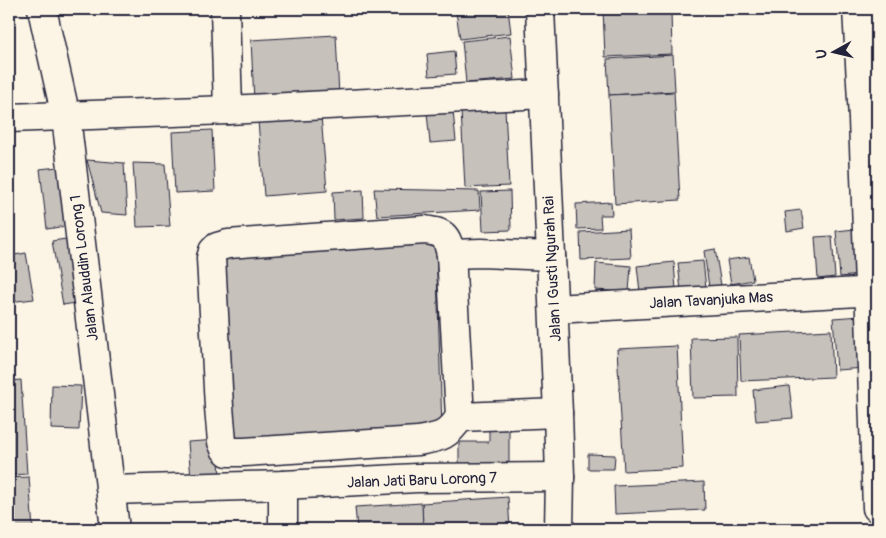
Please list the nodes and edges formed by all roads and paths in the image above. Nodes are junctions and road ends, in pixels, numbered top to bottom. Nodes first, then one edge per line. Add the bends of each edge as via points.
1 (42, 9) edge
2 (225, 9) edge
3 (540, 9) edge
4 (857, 9) edge
5 (544, 94) junction
6 (228, 110) junction
7 (66, 117) junction
8 (9, 118) edge
9 (451, 254) junction
10 (552, 256) junction
11 (873, 291) edge
12 (554, 309) junction
13 (558, 413) junction
14 (460, 417) junction
15 (560, 477) junction
16 (283, 485) junction
17 (111, 490) junction
18 (877, 508) edge
19 (115, 529) edge
20 (283, 529) edge
21 (559, 529) edge

1 - 7 street, Jalan Alauddin Lorong 1
2 - 6 street
3 - 5 street, Jalan I Gusti Ngurah Rai
4 - 11 street
5 - 6 street
5 - 10 street, Jalan I Gusti Ngurah Rai
6 - 7 street
7 - 8 street
7 - 17 street, Jalan Alauddin Lorong 1
9 - 10 street
9 - 14 street
9 - 14 street via 447,239 439,232 425,230 217,247 211,258 219,407 222,442 228,452 418,441 447,433
10 - 12 street, Jalan I Gusti Ngurah Rai
11 - 12 street, Jalan Tavanjuka Mas
11 - 18 street
12 - 13 street, Jalan I Gusti Ngurah Rai
13 - 14 street
13 - 15 street, Jalan I Gusti Ngurah Rai
15 - 16 street, Jalan Jati Baru Lorong 7 via 417,478
15 - 21 street, Jalan I Gusti Ngurah Rai
16 - 17 street, Jalan Jati Baru Lorong 7
16 - 20 street
17 - 19 street, Jalan Alauddin Lorong 1

